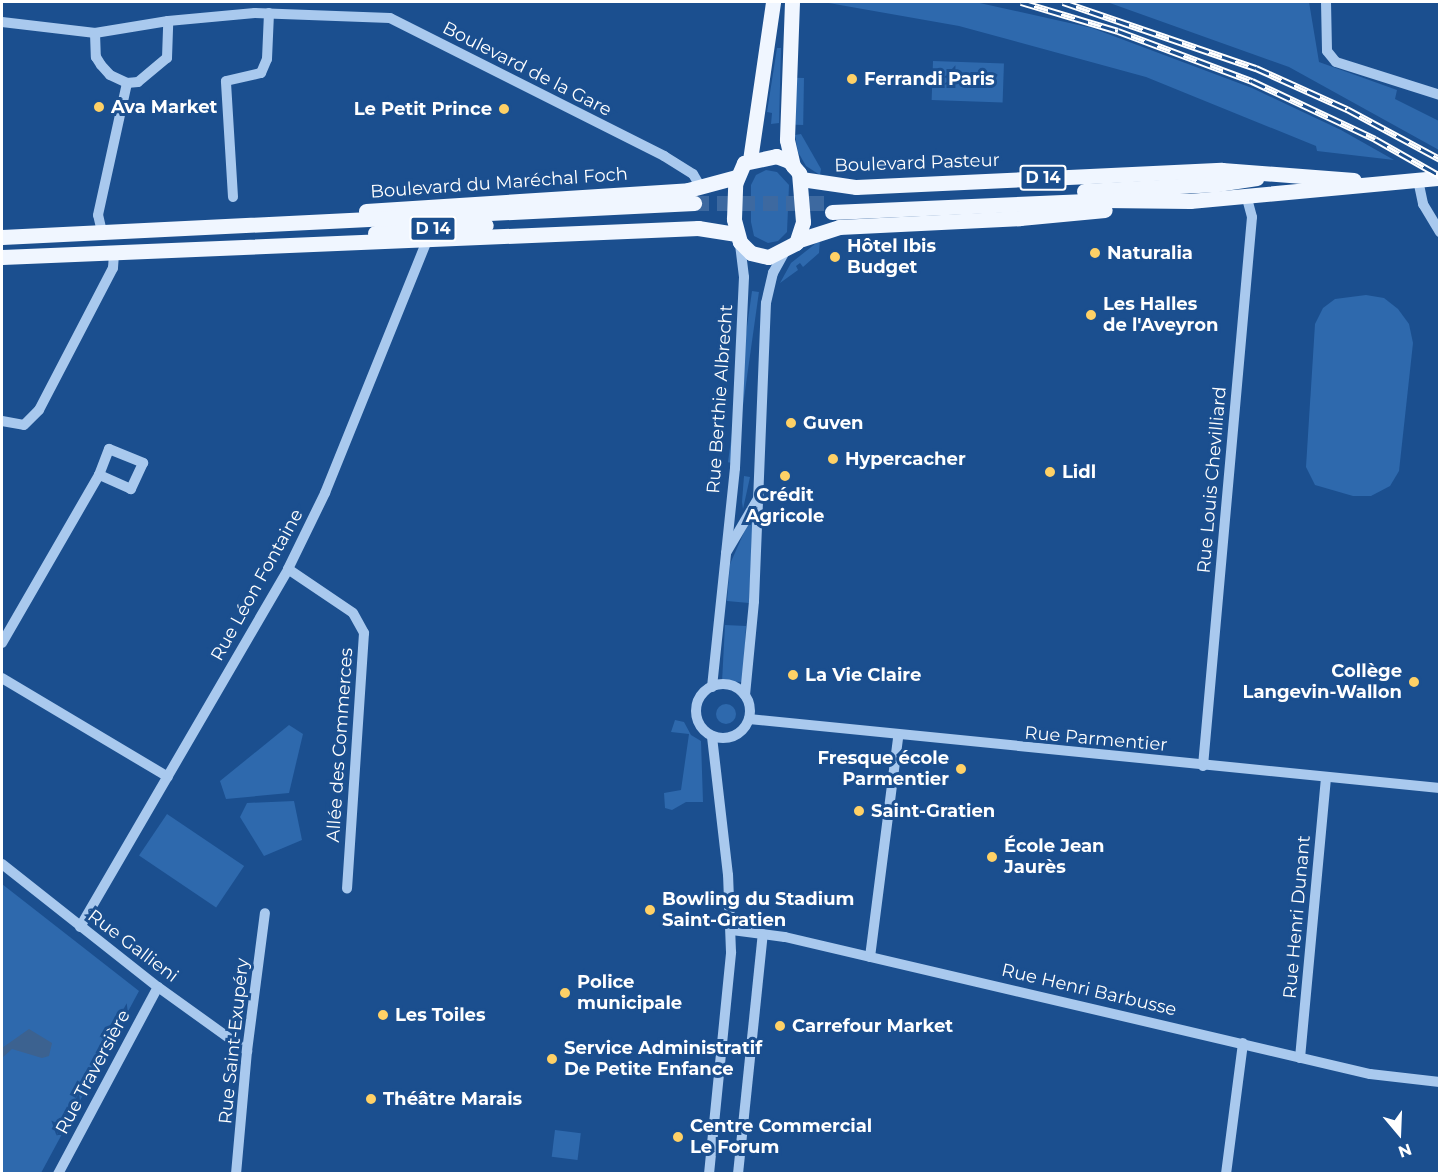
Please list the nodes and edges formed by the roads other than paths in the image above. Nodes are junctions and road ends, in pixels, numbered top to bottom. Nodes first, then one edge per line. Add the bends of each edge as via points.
1 (773, 2) edge
2 (792, 2) edge
3 (1326, 2) edge
4 (269, 13) junction
5 (168, 21) junction
6 (2, 22) edge
7 (95, 33) junction
8 (127, 83) junction
9 (1440, 95) edge
10 (750, 160) junction
11 (797, 172) junction
12 (1287, 173) junction
13 (736, 177) junction
14 (1440, 178) edge
15 (1418, 180) junction
16 (1371, 182) junction
17 (700, 188) junction
18 (233, 197) dead end
19 (1247, 198) junction
20 (1180, 201) junction
21 (262, 223) junction
22 (102, 232) junction
23 (1440, 232) edge
24 (2, 237) edge
25 (738, 238) junction
26 (427, 240) junction
27 (799, 240) junction
28 (172, 250) junction
29 (114, 253) junction
30 (784, 253) junction
31 (2, 257) edge
32 (2, 421) edge
33 (99, 475) dead end
34 (759, 497) junction
35 (723, 559) junction
36 (288, 569) junction
37 (2, 643) edge
38 (2, 678) edge
39 (712, 687) junction
40 (745, 695) junction
41 (749, 719) junction
42 (712, 736) junction
43 (898, 737) junction
44 (726, 738) junction
45 (717, 754) junction
46 (1203, 766) junction
47 (168, 777) junction
48 (1326, 779) junction
49 (1440, 788) edge
50 (2, 864) edge
51 (347, 888) dead end
52 (265, 913) dead end
53 (80, 927) junction
54 (732, 930) junction
55 (763, 934) junction
56 (870, 957) junction
57 (158, 987) junction
58 (1243, 1043) junction
59 (247, 1051) junction
60 (1300, 1058) junction
61 (1440, 1082) edge
62 (58, 1173) edge
63 (236, 1173) edge
64 (709, 1173) edge
65 (738, 1173) edge
66 (1226, 1173) edge

1 - 10 main road
2 - 11 main road via 787,140
3 - 9 street via 1327,51 1336,62
4 - 5 street, Boulevard de la Gare
4 - 17 street, Boulevard de la Gare via 390,18 664,156 693,174
4 - 18 street via 267,59 261,73 226,81
5 - 7 street, Boulevard de la Gare
5 - 8 street via 167,58 150,76
6 - 7 street, Boulevard de la Gare
7 - 8 street via 96,57 101,65 110,75
8 - 22 street via 98,215
10 - 11 main road via 769,155 783,158
10 - 13 main road
11 - 12 main road, Boulevard Pasteur / D 14 via 856,187 1222,170
11 - 27 main road via 803,222
12 - 16 main road, Boulevard Pasteur / D 14
12 - 20 main road, Boulevard Pasteur / D 14 via 1217,184 832,207
13 - 17 main road, Boulevard du Maréchal Foch / D 14
13 - 25 main road
14 - 15 main road, Boulevard Pasteur / D 14
15 - 16 main road, Boulevard Pasteur / D 14
15 - 23 street via 1423,204
16 - 19 main road, Boulevard Pasteur / D 14
17 - 21 main road, Boulevard du Maréchal Foch / D 14 via 342,213
19 - 20 main road, Boulevard Pasteur / D 14
19 - 46 street, Rue Louis Chevilliard via 1252,217
20 - 27 main road, Boulevard Pasteur / D 14 via 1020,218 839,227
21 - 22 main road, Boulevard du Maréchal Foch / D 14
21 - 28 main road, Boulevard du Maréchal Foch / D 14 via 695,207
22 - 24 main road, Boulevard du Maréchal Foch
25 - 26 main road, Boulevard du Maréchal Foch / D 14 via 698,228
25 - 30 main road via 760,256
25 - 35 street, Rue Berthie Albrecht via 744,277 735,468
26 - 28 main road, Boulevard du Maréchal Foch / D 14
26 - 36 street, Rue Léon Fontaine via 325,493
27 - 30 main road
28 - 29 main road, Boulevard du Maréchal Foch / D 14
29 - 31 main road, Boulevard du Maréchal Foch / D 14
29 - 32 street via 113,268 39,410 24,424
30 - 34 street, Rue Berthie Albrecht via 773,273 766,303
33 - 37 street
34 - 35 street, Rue Berthie Albrecht
34 - 40 street, Rue Berthie Albrecht
35 - 39 street, Rue Berthie Albrecht
36 - 47 street, Rue Léon Fontaine
36 - 51 street, Allée des Commerces via 353,613 364,633
38 - 47 street
39 - 40 street via 730,686
39 - 42 street, Rue Berthie Albrecht via 702,695 696,709 700,725
40 - 41 street, Rue Berthie Albrecht
41 - 43 street, Rue Parmentier
41 - 44 street via 740,732
42 - 44 street
42 - 45 street, Rue Berthie Albrecht
43 - 46 street, Rue Parmentier
43 - 56 street
44 - 45 street
45 - 54 street, Rue Berthie Albrecht
46 - 48 street, Rue Parmentier
47 - 53 street, Rue Léon Fontaine
48 - 49 street, Rue Parmentier
48 - 60 street, Rue Henri Dunant
50 - 53 street, Rue Gallieni
52 - 59 street, Rue Saint-Exupéry
53 - 57 street, Rue Gallieni
54 - 55 street, Rue Henri Barbusse
54 - 64 street, Rue Berthie Albrecht
55 - 56 street, Rue Henri Barbusse
55 - 65 street
56 - 58 street, Rue Henri Barbusse
57 - 59 street, Rue Gallieni
57 - 62 street, Rue Traversière
58 - 60 street, Rue Henri Barbusse
58 - 66 street
59 - 63 street, Rue Saint-Exupéry
60 - 61 street, Rue Henri Barbusse via 1370,1074

